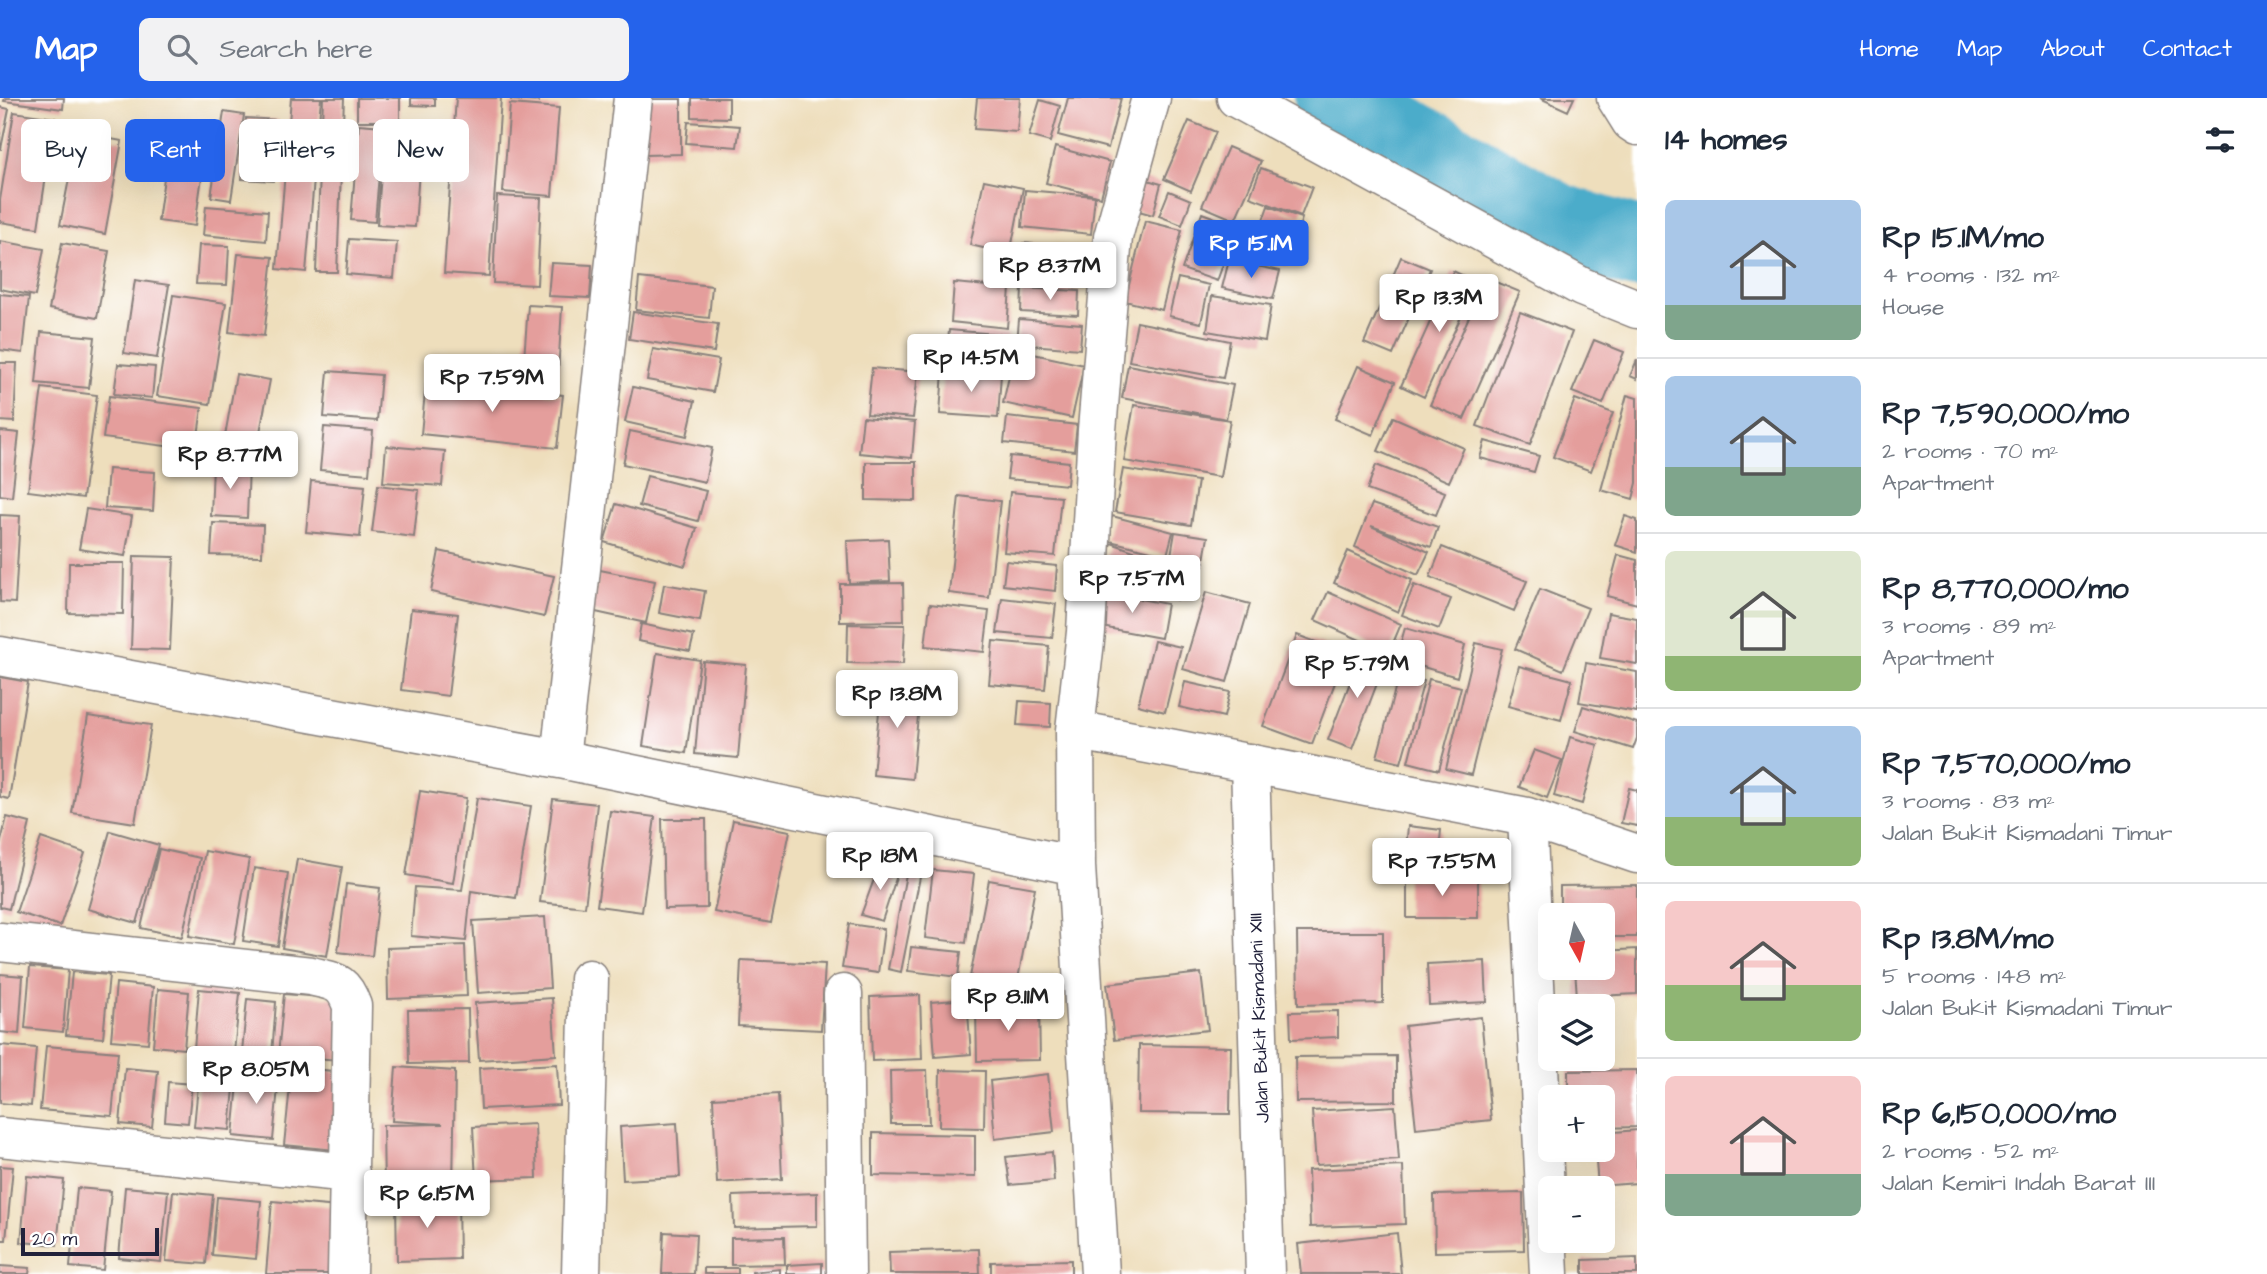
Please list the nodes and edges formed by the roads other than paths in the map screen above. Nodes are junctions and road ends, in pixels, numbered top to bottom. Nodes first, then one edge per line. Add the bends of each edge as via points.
1 (633, 98) edge
2 (1151, 98) edge
3 (1236, 98) edge
4 (1616, 98) edge
5 (1637, 126) edge
6 (1637, 309) edge
7 (0, 656) edge
8 (1075, 730) junction
9 (560, 759) junction
10 (1250, 763) junction
11 (1527, 817) junction
12 (1637, 854) edge
13 (1076, 866) junction
14 (0, 942) edge
15 (589, 979) dead end
16 (843, 994) dead end
17 (0, 1138) edge
18 (350, 1172) junction
19 (347, 1274) edge
20 (582, 1274) edge
21 (846, 1274) edge
22 (1100, 1274) edge
23 (1265, 1274) edge
24 (1549, 1274) edge

1 - 9 street
2 - 8 street via 1113,237
3 - 6 street via 1582,287
4 - 5 street
7 - 9 street
8 - 10 street
8 - 13 street
9 - 13 street
10 - 11 street
10 - 23 street, Jalan Bukit Kismadani XIII
11 - 12 street
11 - 24 street
13 - 22 street
14 - 18 street via 311,976 339,983 352,1006
15 - 20 street
16 - 21 street
17 - 18 street
18 - 19 street

